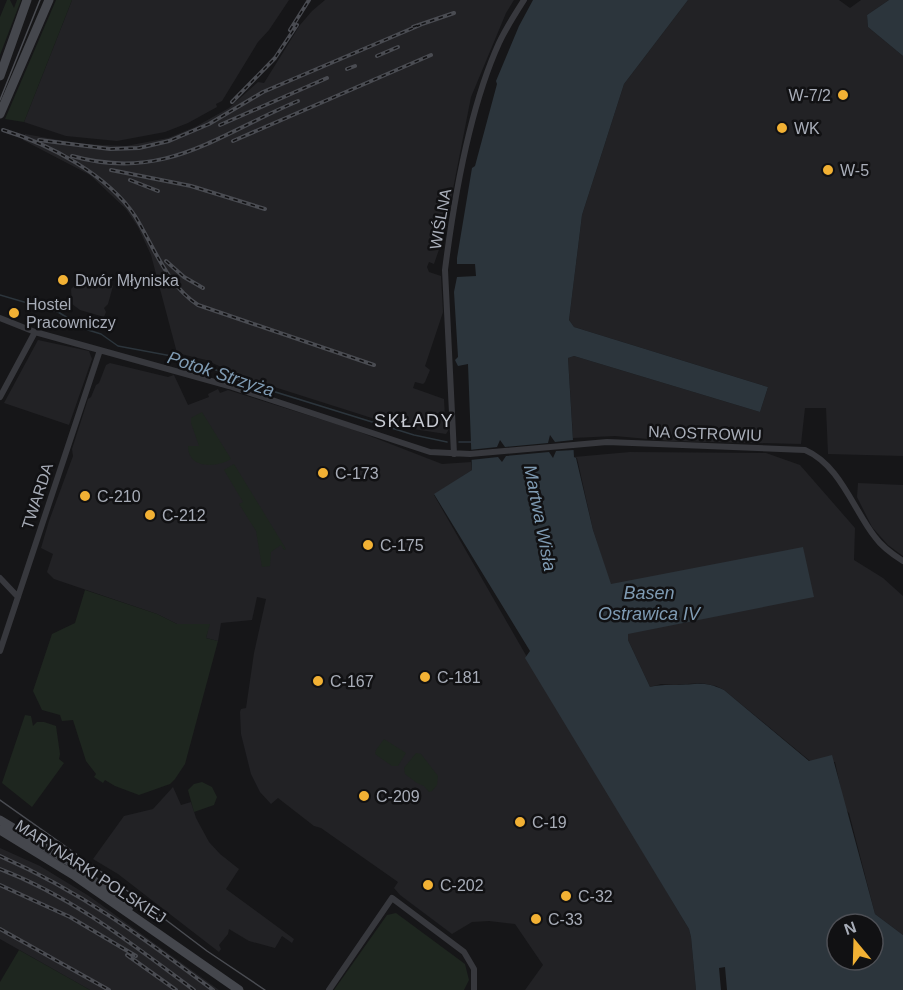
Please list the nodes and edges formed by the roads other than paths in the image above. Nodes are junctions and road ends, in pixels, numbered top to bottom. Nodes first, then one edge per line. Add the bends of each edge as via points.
1 (27, 0) edge
2 (49, 0) edge
3 (524, 0) edge
4 (0, 76) edge
5 (0, 114) edge
6 (0, 318) edge
7 (35, 332) junction
8 (100, 350) junction
9 (0, 398) edge
10 (454, 454) junction
11 (903, 561) edge
12 (0, 578) edge
13 (18, 597) junction
14 (0, 651) edge
15 (0, 820) edge
16 (0, 830) edge
17 (86, 879) junction
18 (239, 990) edge
19 (329, 990) edge
20 (474, 990) edge

1 - 4 main road
2 - 5 main road
3 - 10 street, WIŚLNA via 506,30 482,88 448,244 445,270
6 - 7 street, NA OSTROWIU
7 - 8 street, NA OSTROWIU
7 - 9 street
8 - 10 street, NA OSTROWIU via 240,389 422,450
8 - 13 street, TWARDA
10 - 11 street, NA OSTROWIU via 607,442 805,450 818,457 835,477 875,538
12 - 13 street
13 - 14 street, TWARDA
15 - 17 main road, MARYNARKI POLSKIEJ via 35,840
16 - 17 main road, MARYNARKI POLSKIEJ
17 - 18 main road, MARYNARKI POLSKIEJ
19 - 20 street via 392,898 464,952 474,969

